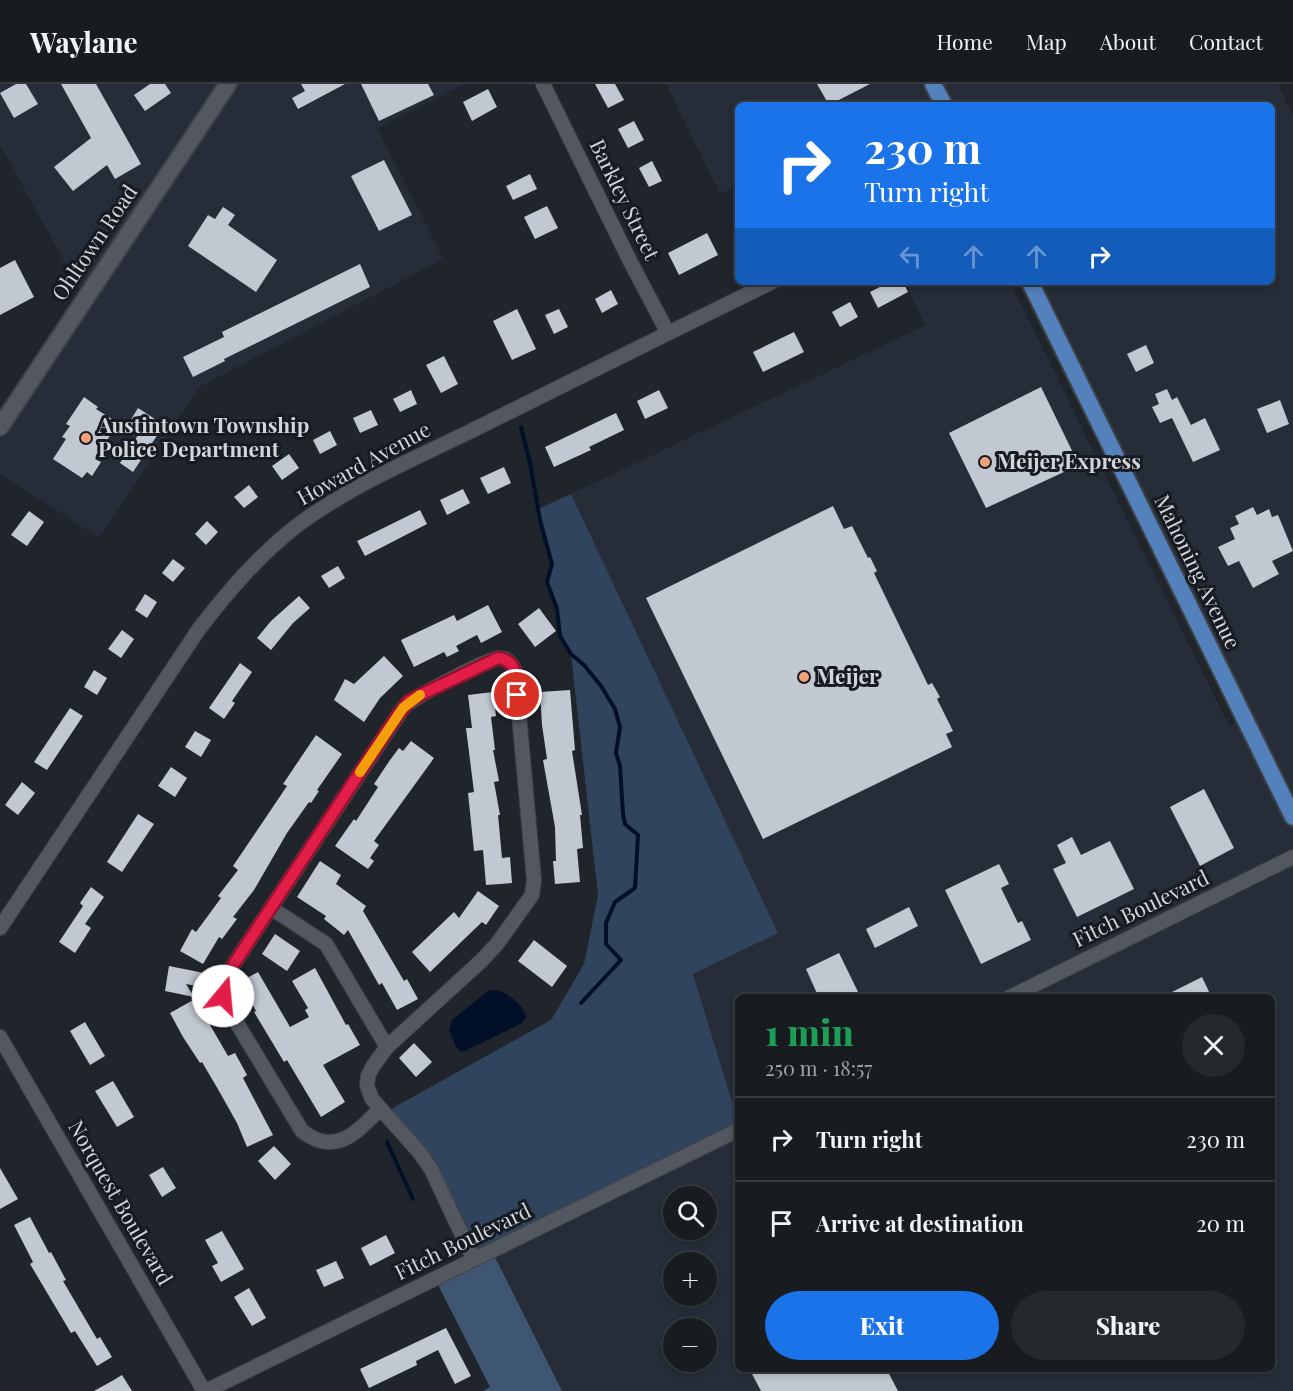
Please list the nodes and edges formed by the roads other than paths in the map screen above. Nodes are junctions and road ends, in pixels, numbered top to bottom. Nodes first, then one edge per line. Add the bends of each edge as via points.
1 (228, 84) edge
2 (543, 84) edge
3 (933, 84) edge
4 (942, 102) edge
5 (766, 285) edge
6 (1031, 285) edge
7 (668, 333) junction
8 (0, 427) edge
9 (1293, 817) edge
10 (1293, 857) edge
11 (271, 908) junction
12 (0, 928) edge
13 (1016, 994) edge
14 (0, 1037) edge
15 (387, 1047) junction
16 (380, 1109) junction
17 (735, 1131) edge
18 (474, 1260) junction
19 (205, 1391) edge

1 - 8 street, Ohltown Road
2 - 7 street, Barkley Street
3 - 4 main road
5 - 7 street, Howard Avenue
6 - 9 main road, Mahoning Avenue
7 - 12 street, Howard Avenue via 342,496 260,557 199,628
10 - 13 street, Fitch Boulevard
11 - 15 street via 326,944
11 - 15 street via 409,701 498,658 512,663 534,880 532,896 481,962
11 - 16 street via 224,979 226,1005 296,1122 310,1137 318,1142 350,1137
14 - 19 street, Norquest Boulevard
15 - 16 street via 373,1066 367,1086
16 - 18 street via 431,1169
17 - 18 street, Fitch Boulevard
18 - 19 street, Fitch Boulevard

